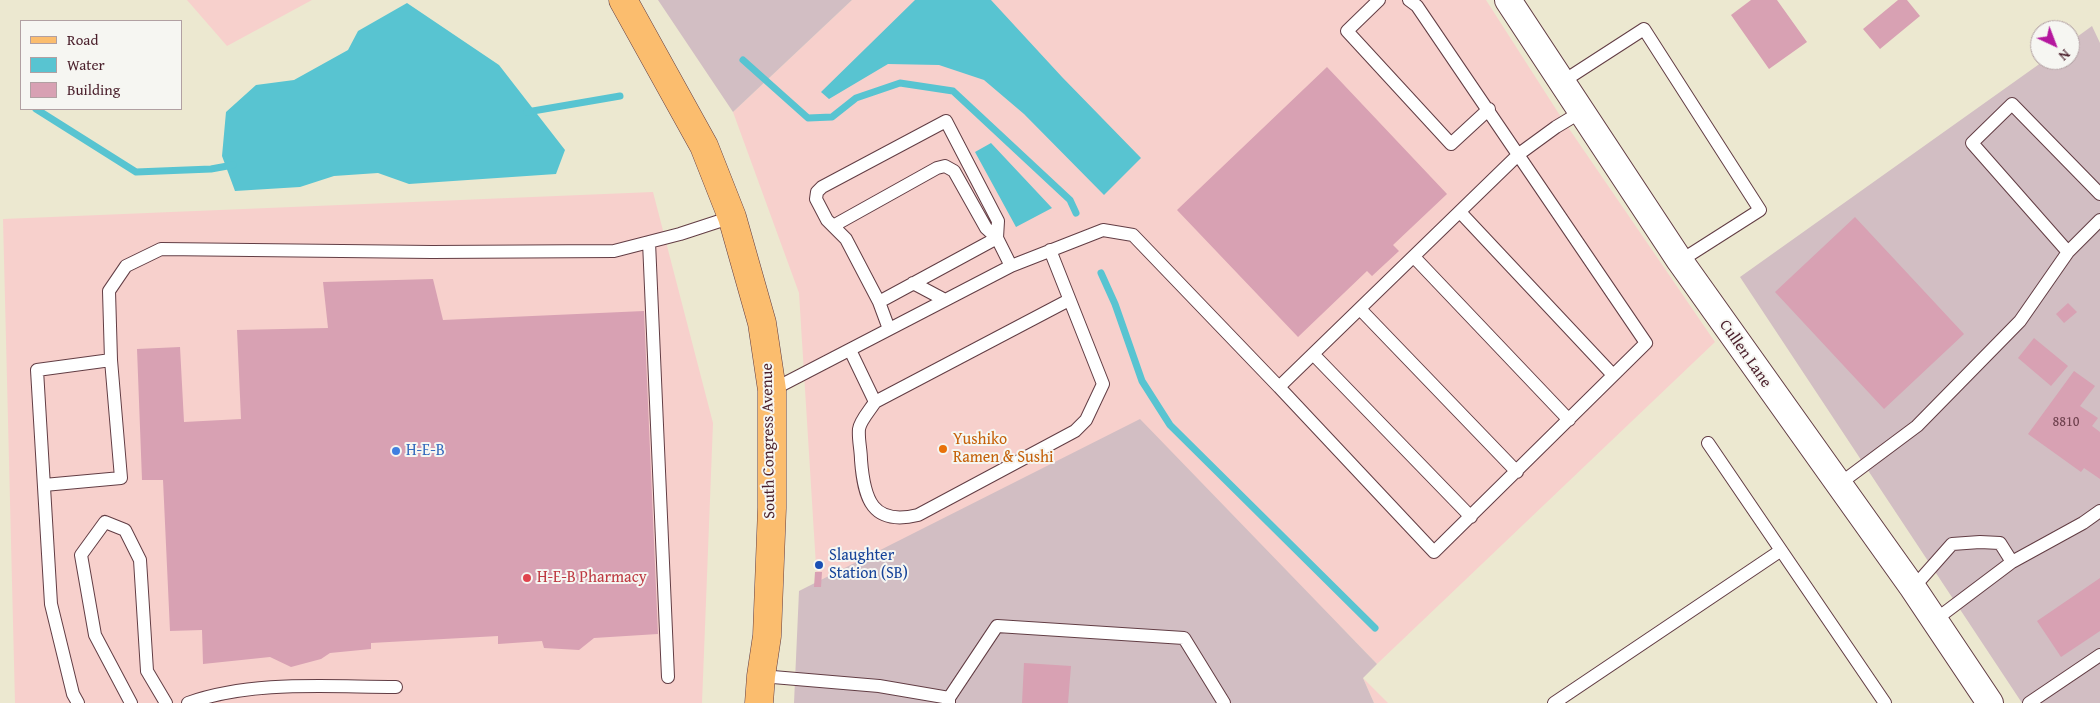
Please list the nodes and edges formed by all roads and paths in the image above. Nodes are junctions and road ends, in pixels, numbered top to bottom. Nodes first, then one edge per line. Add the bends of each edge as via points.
1 (1379, 0) edge
2 (1409, 0) edge
3 (1508, 0) edge
4 (625, 1) edge
5 (1562, 82) junction
6 (1488, 109) junction
7 (1581, 112) junction
8 (1519, 154) junction
9 (2100, 194) edge
10 (1460, 212) junction
11 (732, 217) junction
12 (2100, 220) edge
13 (833, 226) junction
14 (997, 238) junction
15 (648, 242) junction
16 (1050, 250) junction
17 (2068, 252) junction
18 (1414, 257) junction
19 (1680, 261) junction
20 (1011, 266) junction
21 (913, 283) junction
22 (945, 300) junction
23 (1070, 300) junction
24 (879, 302) junction
25 (1360, 308) junction
26 (890, 329) junction
27 (850, 350) junction
28 (1313, 354) junction
29 (111, 360) junction
30 (1613, 375) junction
31 (1279, 386) junction
32 (772, 390) junction
33 (875, 402) junction
34 (1569, 420) junction
35 (1708, 443) dead end
36 (1517, 472) junction
37 (44, 485) junction
38 (1838, 485) junction
39 (2100, 511) edge
40 (1471, 517) junction
41 (1780, 551) junction
42 (2012, 562) junction
43 (1913, 588) junction
44 (1934, 620) junction
45 (2100, 655) edge
46 (761, 676) junction
47 (668, 677) dead end
48 (396, 687) dead end
49 (949, 701) edge
50 (78, 703) edge
51 (131, 703) edge
52 (166, 703) edge
53 (188, 703) edge
54 (759, 703) edge
55 (1224, 703) edge
56 (1554, 703) edge
57 (1885, 703) edge
58 (1990, 703) edge
59 (2029, 703) edge

1 - 6 lane via 1347,31 1451,144
2 - 6 lane via 1417,6
3 - 5 street, Cullen Lane
4 - 11 main road, South Congress Avenue via 704,146
5 - 7 street, Cullen Lane
5 - 19 lane via 1644,29 1760,210
6 - 8 lane
7 - 8 lane
7 - 19 street, Cullen Lane
8 - 10 lane
8 - 30 lane via 1646,343
9 - 17 lane via 2012,104 1972,143
10 - 18 lane
10 - 30 lane
11 - 15 lane
11 - 32 main road, South Congress Avenue via 762,323
12 - 17 lane
13 - 14 lane via 946,166 954,171 986,228
13 - 14 lane via 816,199 822,187 946,121 998,221
13 - 24 lane via 846,239
14 - 20 lane
14 - 21 lane
15 - 29 lane via 614,251 161,249 126,266 110,291
15 - 47 lane
16 - 20 lane
16 - 23 lane
16 - 31 lane via 1103,230 1133,234
17 - 38 lane via 2020,321 1917,426
18 - 25 lane
18 - 34 lane
19 - 38 street, Cullen Lane
20 - 22 lane
21 - 22 lane
21 - 24 lane
22 - 26 lane
23 - 33 lane
23 - 33 lane via 1102,384 1086,420 1075,431 918,516 902,519 883,515 871,503 863,487 859,427
24 - 26 lane
25 - 28 lane
25 - 36 lane
26 - 27 lane
27 - 32 lane
27 - 33 lane
28 - 31 lane
28 - 40 lane
29 - 37 lane via 37,370
29 - 37 lane via 121,478
30 - 34 lane
31 - 40 lane via 1434,552
32 - 46 main road, South Congress Avenue via 772,508 767,636
34 - 36 lane
35 - 41 lane
36 - 40 lane
37 - 50 lane via 51,604
38 - 43 street, Cullen Lane
39 - 42 lane
41 - 56 lane
41 - 57 lane
42 - 43 lane via 2000,543 1952,544
42 - 44 lane
43 - 44 street, Cullen Lane
44 - 58 street, Cullen Lane
45 - 59 lane
46 - 49 lane via 879,686
46 - 54 main road, South Congress Avenue
48 - 53 lane via 265,688 208,696
49 - 55 lane via 997,626 1184,638
51 - 52 lane via 95,635 81,555 105,522 125,530 140,560 147,670

